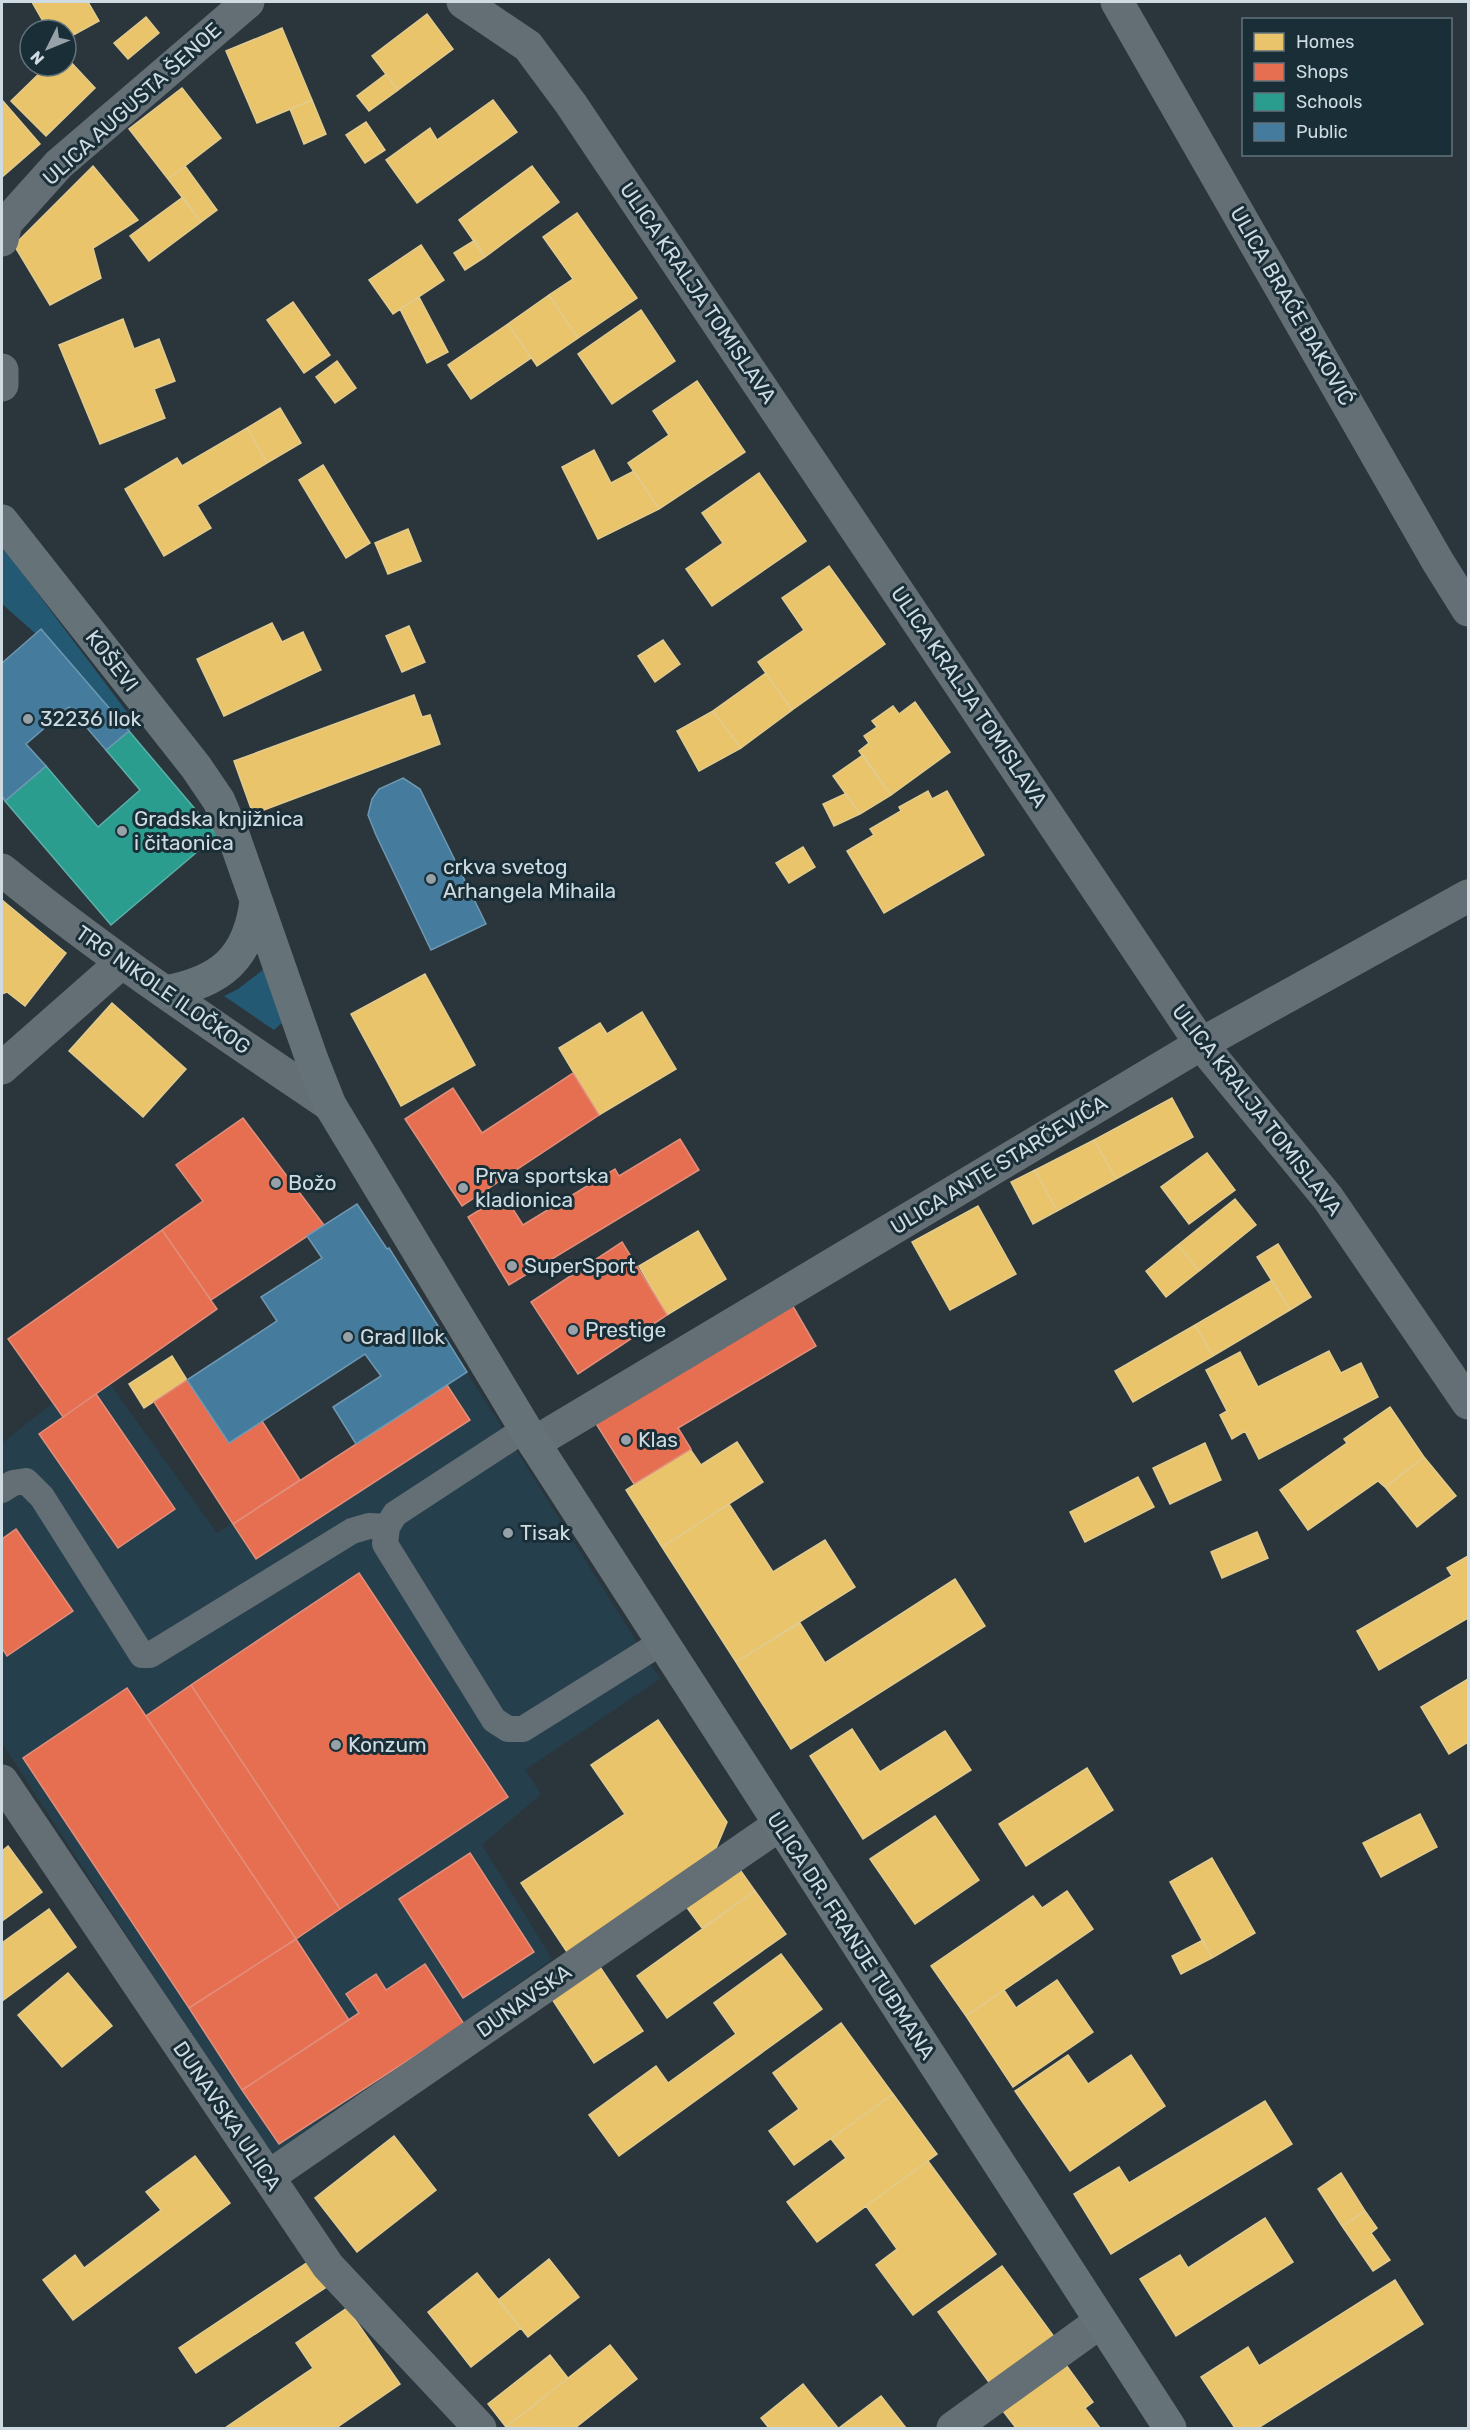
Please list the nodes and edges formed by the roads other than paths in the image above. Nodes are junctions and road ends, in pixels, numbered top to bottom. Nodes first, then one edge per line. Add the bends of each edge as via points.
1 (248, 2) edge
2 (463, 2) edge
3 (1117, 2) edge
4 (2, 240) edge
5 (2, 370) edge
6 (2, 385) edge
7 (2, 521) edge
8 (1468, 610) edge
9 (234, 837) joint
10 (2, 870) edge
11 (1468, 896) edge
12 (256, 901) junction
13 (121, 963) junction
14 (165, 993) junction
15 (1201, 1044) junction
16 (2, 1068) edge
17 (330, 1105) junction
18 (1468, 1402) edge
19 (530, 1436) junction
20 (2, 1490) edge
21 (387, 1527) junction
22 (662, 1642) junction
23 (2, 1781) edge
24 (779, 1824) junction
25 (268, 2177) junction
26 (1100, 2322) junction
27 (480, 2428) edge
28 (953, 2428) edge
29 (1170, 2428) edge

1 - 4 street, ULICA AUGUSTA ŠENOE via 59,164 6,223
2 - 15 street, ULICA KRALJA TOMISLAVA via 528,46 572,104
3 - 8 street, ULICA BRAĆE ĐAKOVIĆ
5 - 6 street
7 - 9 main road, KOŠEVI via 196,767 219,801
9 - 12 main road, TRG NIKOLE ILOČKOG
10 - 13 street, TRG NIKOLE ILOČKOG
11 - 15 street, ULICA ANTE STARČEVIĆA
12 - 14 main road via 254,924 230,963 213,978
12 - 17 main road, TRG NIKOLE ILOČKOG
13 - 14 street, TRG NIKOLE ILOČKOG
13 - 16 street
14 - 17 street, TRG NIKOLE ILOČKOG
15 - 18 street, ULICA KRALJA TOMISLAVA via 1328,1198
15 - 19 street, ULICA ANTE STARČEVIĆA
17 - 19 main road, TRG NIKOLE ILOČKOG
19 - 21 lane via 395,1514
19 - 22 main road, ULICA DR. FRANJE TUĐMANA
20 - 21 lane via 27,1481 42,1497 142,1655 150,1655 352,1531 369,1526
21 - 22 lane via 385,1544 494,1719 508,1730 523,1729
22 - 24 main road, ULICA DR. FRANJE TUĐMANA
23 - 25 street, DUNAVSKA ULICA
24 - 25 street, DUNAVSKA
24 - 26 main road, ULICA DR. FRANJE TUĐMANA
25 - 27 street, DUNAVSKA ULICA via 328,2266
26 - 28 street
26 - 29 main road, ULICA DR. FRANJE TUĐMANA

